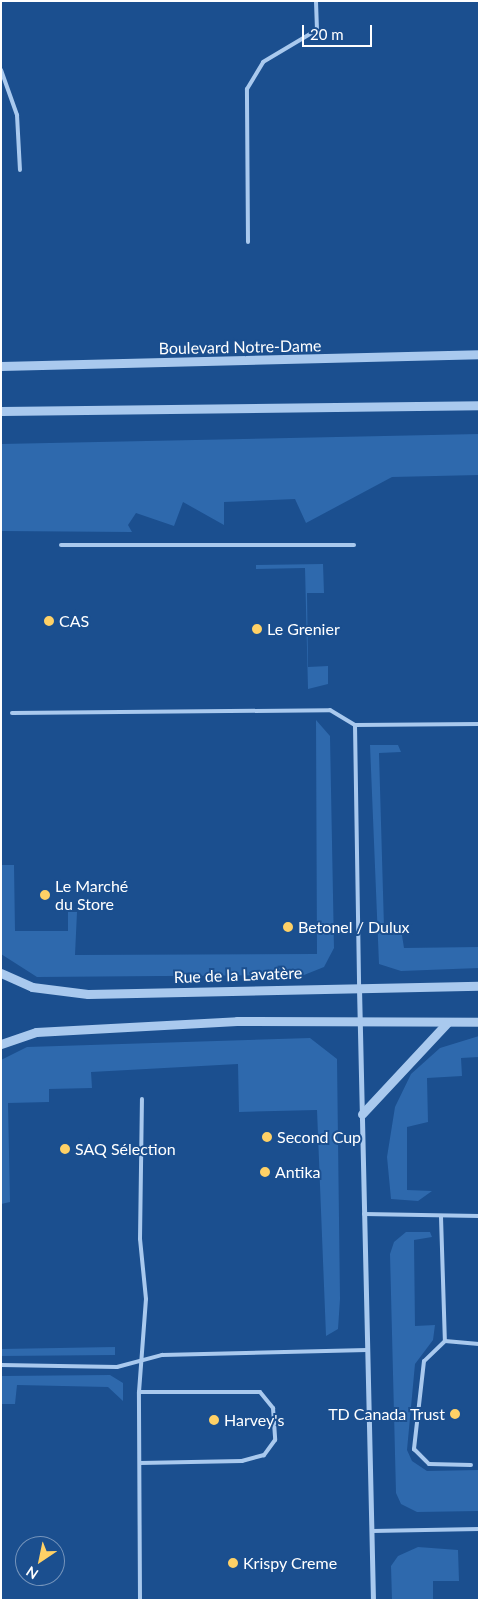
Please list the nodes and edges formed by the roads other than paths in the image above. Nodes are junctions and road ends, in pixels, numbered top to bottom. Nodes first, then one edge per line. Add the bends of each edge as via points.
1 (316, 1) edge
2 (1, 70) edge
3 (20, 170) dead end
4 (248, 242) dead end
5 (479, 354) edge
6 (1, 366) edge
7 (479, 405) edge
8 (1, 412) edge
9 (61, 545) dead end
10 (354, 545) dead end
11 (12, 713) dead end
12 (355, 724) junction
13 (479, 724) edge
14 (1, 973) edge
15 (479, 986) edge
16 (360, 988) junction
17 (360, 1022) junction
18 (479, 1022) edge
19 (447, 1023) junction
20 (1, 1044) edge
21 (142, 1099) dead end
22 (362, 1114) junction
23 (364, 1214) junction
24 (479, 1216) edge
25 (442, 1217) junction
26 (444, 1341) junction
27 (479, 1344) edge
28 (367, 1350) junction
29 (141, 1360) junction
30 (1, 1365) edge
31 (139, 1392) junction
32 (140, 1463) junction
33 (471, 1465) dead end
34 (479, 1529) edge
35 (372, 1531) junction
36 (140, 1600) edge
37 (373, 1600) edge

1 - 4 lane via 317,30 263,62 247,89
2 - 3 lane via 17,114
5 - 6 street, Boulevard Notre-Dame
7 - 8 street
9 - 10 lane
11 - 12 lane via 330,710
12 - 13 lane
12 - 16 lane
14 - 16 street, Rue de la Lavatère via 32,986 88,994
15 - 16 street, Rue de la Lavatère
16 - 17 street
17 - 19 street
17 - 20 street via 237,1021 58,1030
17 - 22 street
18 - 19 street
19 - 22 street
21 - 29 lane via 140,1239 146,1299
22 - 23 street
23 - 25 lane
23 - 28 street
24 - 25 lane
25 - 26 lane
26 - 27 lane
26 - 33 lane via 424,1361 414,1448 429,1464
28 - 29 lane via 162,1355
28 - 35 street
29 - 30 lane via 117,1366
29 - 31 lane
31 - 32 lane
31 - 32 lane via 260,1392 273,1408 274,1440 264,1455 242,1461
32 - 36 lane
34 - 35 lane
35 - 37 street

